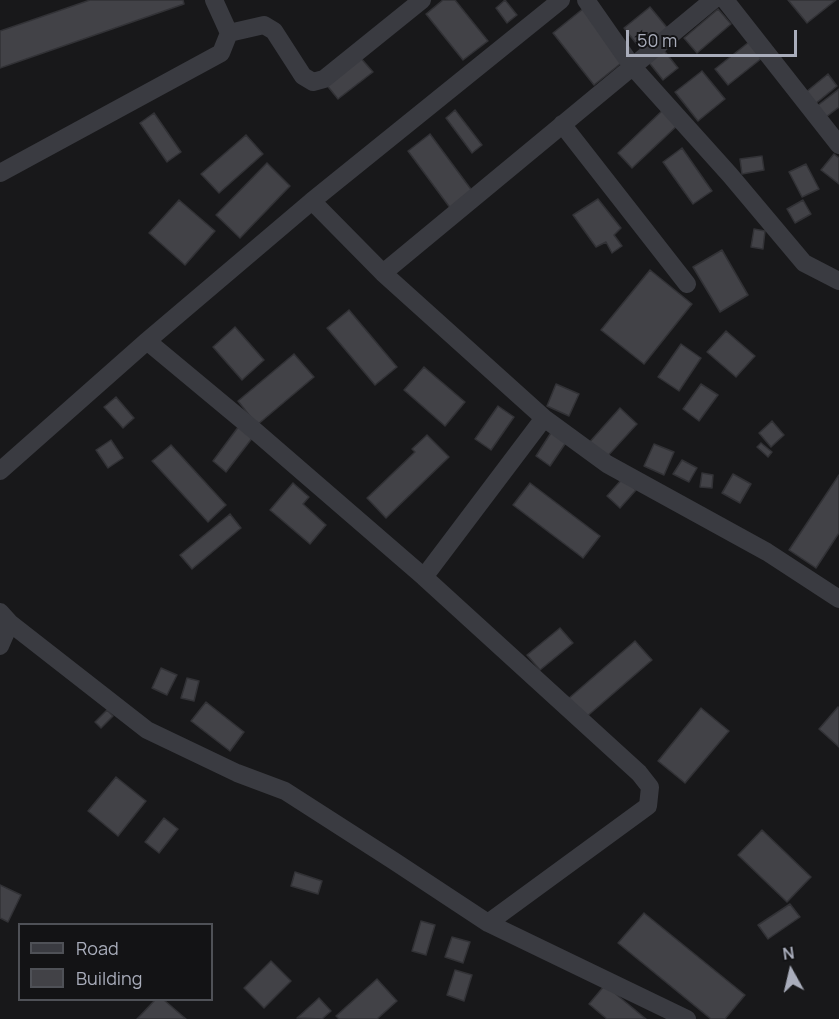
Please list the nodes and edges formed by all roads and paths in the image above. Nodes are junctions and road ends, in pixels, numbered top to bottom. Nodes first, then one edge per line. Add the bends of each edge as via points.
1 (214, 0) edge
2 (422, 0) edge
3 (561, 0) edge
4 (586, 0) edge
5 (713, 0) edge
6 (725, 0) edge
7 (229, 33) junction
8 (632, 66) junction
9 (562, 124) junction
10 (839, 145) edge
11 (0, 173) edge
12 (312, 201) junction
13 (383, 273) junction
14 (839, 281) edge
15 (687, 284) dead end
16 (147, 340) junction
17 (544, 418) junction
18 (0, 471) edge
19 (424, 577) junction
20 (839, 599) edge
21 (5, 618) edge
22 (0, 646) edge
23 (488, 923) junction
24 (687, 1019) edge

1 - 7 street
2 - 7 street via 324,79 313,82 303,76 274,31 264,25
3 - 12 street
4 - 8 street
5 - 8 street
6 - 10 street
7 - 11 street via 221,53
8 - 9 street
8 - 14 street via 804,263
9 - 13 street
9 - 15 street
12 - 13 street
12 - 16 street
13 - 17 street
16 - 18 street
16 - 19 street
17 - 19 street
17 - 20 street via 606,464 767,552
19 - 23 street via 650,787 648,806
21 - 22 street
21 - 23 street via 147,730 285,791
23 - 24 street

